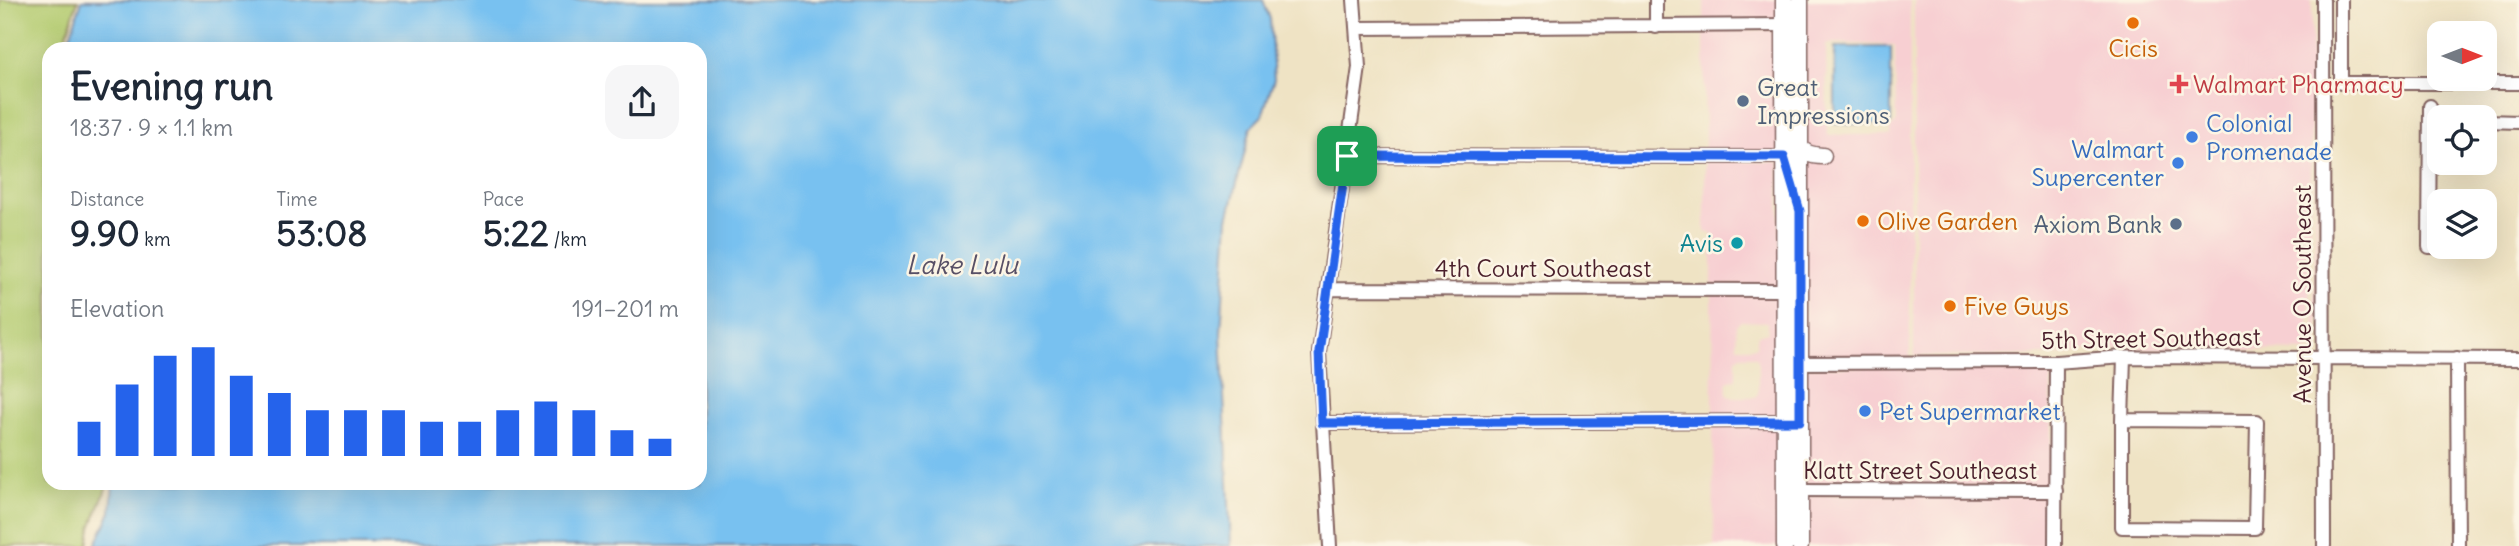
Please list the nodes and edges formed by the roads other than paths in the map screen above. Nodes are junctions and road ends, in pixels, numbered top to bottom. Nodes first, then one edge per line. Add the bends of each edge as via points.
1 (1354, 0) edge
2 (1656, 0) edge
3 (1784, 0) edge
4 (1800, 0) edge
5 (2323, 0) edge
6 (2341, 0) edge
7 (1792, 25) junction
8 (1656, 27) junction
9 (1357, 28) junction
10 (2519, 83) edge
11 (1784, 94) junction
12 (2497, 121) edge
13 (2519, 122) edge
14 (1800, 149) junction
15 (1347, 156) junction
16 (1823, 156) dead end
17 (1784, 157) junction
18 (1800, 211) junction
19 (1328, 289) junction
20 (1792, 290) junction
21 (2124, 357) junction
22 (2323, 357) junction
23 (2457, 358) junction
24 (2519, 359) edge
25 (2056, 362) junction
26 (1792, 363) junction
27 (2122, 420) junction
28 (1793, 421) junction
29 (1322, 423) junction
30 (1793, 490) junction
31 (2056, 491) junction
32 (1330, 546) edge
33 (1785, 546) edge
34 (1800, 546) edge
35 (2055, 546) edge
36 (2324, 546) edge
37 (2458, 546) edge

1 - 9 street
2 - 8 street
3 - 7 main road
4 - 7 main road
5 - 22 street, Avenue O Southeast
6 - 10 street via 2341,83
7 - 8 street
7 - 11 main road
7 - 14 main road
8 - 9 street
9 - 15 street via 1359,67
11 - 14 main road via 1793,140
11 - 17 main road
12 - 13 street
14 - 16 main road
14 - 18 main road
15 - 17 street
15 - 19 street
17 - 18 main road
17 - 20 main road
18 - 20 main road
19 - 20 street, 4th Court Southeast
19 - 29 street via 1319,352
20 - 26 main road
21 - 22 street, 5th Street Southeast
21 - 25 street, 5th Street Southeast
21 - 27 street
22 - 23 street, 5th Street Southeast
22 - 36 street, Avenue O Southeast
23 - 24 street, 5th Street Southeast
23 - 37 street
25 - 26 street, 5th Street Southeast
25 - 31 street
26 - 28 main road
27 - 27 street via 2122,527 2255,528 2257,421
28 - 29 street
28 - 30 main road
29 - 32 street
30 - 31 street, Klatt Street Southeast
30 - 33 main road
30 - 34 main road
31 - 35 street

